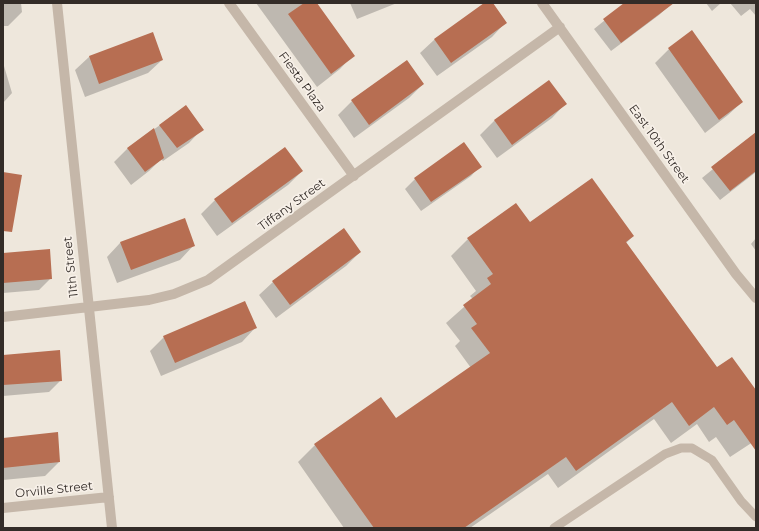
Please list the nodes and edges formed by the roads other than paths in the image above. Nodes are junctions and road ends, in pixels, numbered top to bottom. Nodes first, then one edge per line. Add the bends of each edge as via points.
1 (57, 3) edge
2 (229, 3) edge
3 (542, 3) edge
4 (560, 27) junction
5 (354, 176) junction
6 (756, 298) edge
7 (89, 308) junction
8 (3, 316) edge
9 (108, 497) junction
10 (3, 508) edge
11 (756, 517) edge
12 (112, 528) edge
13 (554, 528) edge

1 - 7 street, 11th Street
2 - 5 street, Fiesta Plaza
3 - 4 street, East 10th Street
4 - 5 street, Tiffany Street
4 - 6 street, East 10th Street via 736,274
5 - 7 street, Tiffany Street via 208,280 174,294 149,300
7 - 8 street, Tiffany Street
7 - 9 street, 11th Street
9 - 10 street, Orville Street
9 - 12 street, 11th Street
11 - 13 lane via 741,501 712,460 692,448 681,448 665,454

